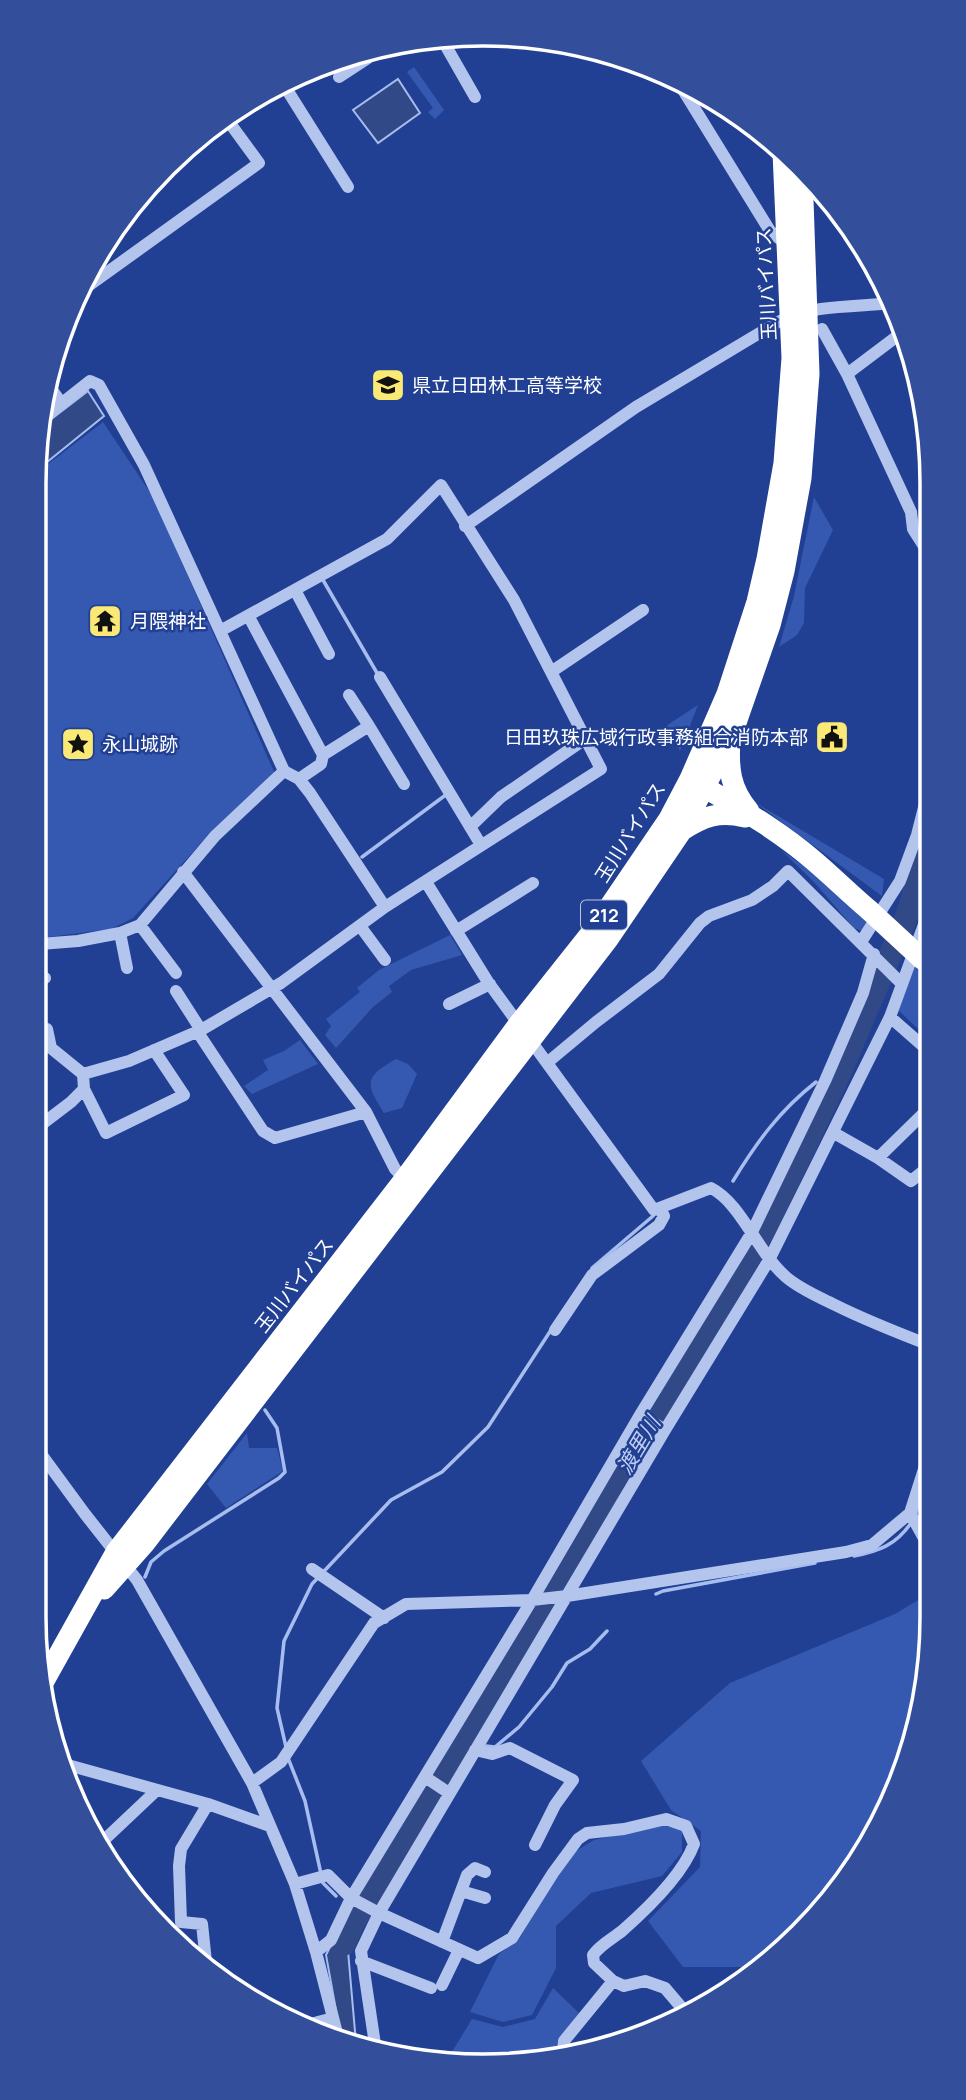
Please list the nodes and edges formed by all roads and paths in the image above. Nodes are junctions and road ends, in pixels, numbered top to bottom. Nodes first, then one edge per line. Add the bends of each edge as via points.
1 (446, 47) edge
2 (370, 61) edge
3 (339, 77) dead end
4 (288, 91) edge
5 (687, 96) edge
6 (475, 97) dead end
7 (231, 125) edge
8 (794, 177) edge
9 (795, 177) edge
10 (348, 187) dead end
11 (786, 244) junction
12 (95, 281) edge
13 (882, 304) edge
14 (799, 314) junction
15 (822, 329) dead end
16 (895, 338) edge
17 (847, 374) junction
18 (55, 394) edge
19 (62, 404) junction
20 (52, 412) edge
21 (465, 526) junction
22 (920, 540) edge
23 (295, 590) junction
24 (643, 610) dead end
25 (249, 617) junction
26 (220, 631) junction
27 (329, 654) dead end
28 (551, 672) junction
29 (380, 677) dead end
30 (349, 695) dead end
31 (369, 726) junction
32 (731, 737) junction
33 (585, 738) junction
34 (323, 755) junction
35 (284, 771) junction
36 (299, 779) junction
37 (697, 783) junction
38 (404, 784) dead end
39 (758, 820) junction
40 (920, 823) edge
41 (470, 827) junction
42 (681, 831) junction
43 (481, 845) junction
44 (183, 873) junction
45 (426, 883) junction
46 (533, 883) dead end
47 (385, 907) junction
48 (140, 925) junction
49 (360, 926) junction
50 (456, 931) junction
51 (120, 933) junction
52 (920, 935) edge
53 (861, 942) junction
54 (46, 944) edge
55 (874, 954) junction
56 (920, 957) edge
57 (385, 961) dead end
58 (127, 968) dead end
59 (176, 972) dead end
60 (902, 984) junction
61 (490, 985) junction
62 (272, 988) junction
63 (176, 991) dead end
64 (449, 1004) dead end
65 (890, 1017) junction
66 (47, 1029) dead end
67 (199, 1030) junction
68 (525, 1033) junction
69 (920, 1043) edge
70 (154, 1050) junction
71 (548, 1062) junction
72 (83, 1074) junction
73 (84, 1089) junction
74 (366, 1112) junction
75 (920, 1117) edge
76 (46, 1122) edge
77 (834, 1133) junction
78 (878, 1157) junction
79 (920, 1174) edge
80 (410, 1185) junction
81 (659, 1208) junction
82 (751, 1234) junction
83 (769, 1260) junction
84 (555, 1330) dead end
85 (920, 1341) edge
86 (640, 1415) junction
87 (665, 1430) junction
88 (46, 1461) edge
89 (920, 1491) edge
90 (913, 1518) junction
91 (920, 1531) edge
92 (121, 1559) junction
93 (312, 1569) dead end
94 (566, 1596) junction
95 (532, 1600) junction
96 (384, 1618) junction
97 (49, 1672) edge
98 (475, 1750) junction
99 (72, 1766) edge
100 (425, 1777) junction
101 (252, 1783) junction
102 (157, 1790) junction
103 (449, 1793) junction
104 (208, 1804) junction
105 (270, 1826) junction
106 (106, 1839) edge
107 (535, 1845) dead end
108 (485, 1872) dead end
109 (295, 1884) junction
110 (461, 1891) junction
111 (351, 1898) junction
112 (485, 1898) dead end
113 (379, 1913) junction
114 (442, 1942) junction
115 (460, 1950) junction
116 (316, 1952) junction
117 (205, 1954) edge
118 (361, 1961) junction
119 (613, 1981) junction
120 (681, 2007) edge
121 (333, 2018) junction
122 (318, 2022) edge
123 (336, 2029) edge
124 (374, 2041) edge
125 (563, 2047) edge

1 - 6 street
2 - 3 street
4 - 10 street
5 - 11 street via 770,231
7 - 12 street via 259,163
8 - 11 highway, 玉川バイパス / 212
9 - 14 highway, 玉川バイパス / 212
11 - 14 highway, 玉川バイパス / 212
13 - 14 street
14 - 21 street via 726,351 636,407
14 - 32 highway, 玉川バイパス / 212 via 808,386 794,522 770,625
14 - 37 highway, 玉川バイパス / 212 via 784,463 767,559
15 - 17 street
16 - 17 street
17 - 22 street
18 - 19 street
19 - 20 street
19 - 26 street via 90,381 99,385 144,465
21 - 23 street via 441,485 387,539
21 - 28 street via 514,600
23 - 25 street
23 - 27 street
24 - 28 street
25 - 26 street
25 - 34 street
26 - 35 street
28 - 33 street
29 - 41 street
30 - 31 street
31 - 34 street
31 - 38 street
32 - 37 highway, 玉川バイパス / 212
32 - 39 highway via 729,761 735,792
33 - 41 street via 501,797
33 - 43 street via 601,769
34 - 36 street via 321,764
35 - 36 street
35 - 44 street
36 - 47 street
37 - 39 highway
37 - 42 highway, 玉川バイパス / 212
37 - 68 highway, 玉川バイパス / 212
39 - 42 highway via 715,814
39 - 56 highway, bridge via 814,860
40 - 53 street via 900,881
41 - 43 street
42 - 68 highway, 玉川バイパス / 212 via 615,929
43 - 45 street
44 - 48 street
44 - 62 street
45 - 47 street
45 - 50 street
46 - 50 street
47 - 49 street
48 - 51 street
48 - 59 street
49 - 57 street
49 - 62 street
50 - 61 street
51 - 54 street
51 - 58 street
52 - 60 street
53 - 55 street
53 - 71 street via 788,871 752,900 700,923 659,974
55 - 60 street
55 - 82 street via 863,993 825,1081
60 - 65 street
61 - 64 street
61 - 68 street
62 - 67 street
62 - 74 street
63 - 67 street
65 - 69 street
65 - 77 street
66 - 72 street via 51,1048
67 - 70 street
67 - 74 street via 262,1131 275,1138
68 - 71 street
68 - 80 highway, 玉川バイパス / 212
70 - 72 street
70 - 73 street via 184,1095 106,1133
71 - 81 street via 654,1210
72 - 73 street
73 - 76 street
74 - 80 street via 395,1169
75 - 78 street
77 - 78 street
77 - 83 street
78 - 79 street via 911,1181
80 - 92 highway, 玉川バイパス / 212
81 - 82 street via 711,1188 724,1195
81 - 84 street via 664,1216 659,1225 592,1275
82 - 83 street
82 - 86 street
83 - 85 street via 805,1290
83 - 87 street
86 - 87 street
86 - 95 street
87 - 94 street
88 - 92 street
89 - 90 street
90 - 91 street
90 - 94 street via 872,1545 846,1552
92 - 97 highway, 212 via 80,1614
92 - 101 street
93 - 96 street
94 - 95 street
94 - 98 street
95 - 96 street via 406,1604
95 - 100 street
96 - 101 street via 374,1623 281,1762
98 - 103 street
98 - 107 street via 492,1755 510,1748 573,1780
99 - 102 street
100 - 103 street
100 - 111 street
101 - 105 street
102 - 104 street
102 - 106 street
103 - 113 street
104 - 105 street
104 - 117 street via 181,1849 179,1866 181,1922 202,1924
105 - 109 street
108 - 110 street via 475,1868
109 - 111 street via 328,1875
109 - 116 street
110 - 112 street
110 - 114 street
111 - 113 street
111 - 116 street via 331,1940
113 - 114 street
113 - 118 street via 361,1951
114 - 115 street
115 - 118 street via 437,1987
115 - 119 street via 478,1958 512,1938 553,1872 587,1833 666,1819 685,1826 694,1844 689,1857 648,1906 593,1955 594,1963
116 - 121 street
118 - 124 street
119 - 120 street via 624,1986 645,1981 665,1988
119 - 125 street
121 - 122 street
121 - 123 street

